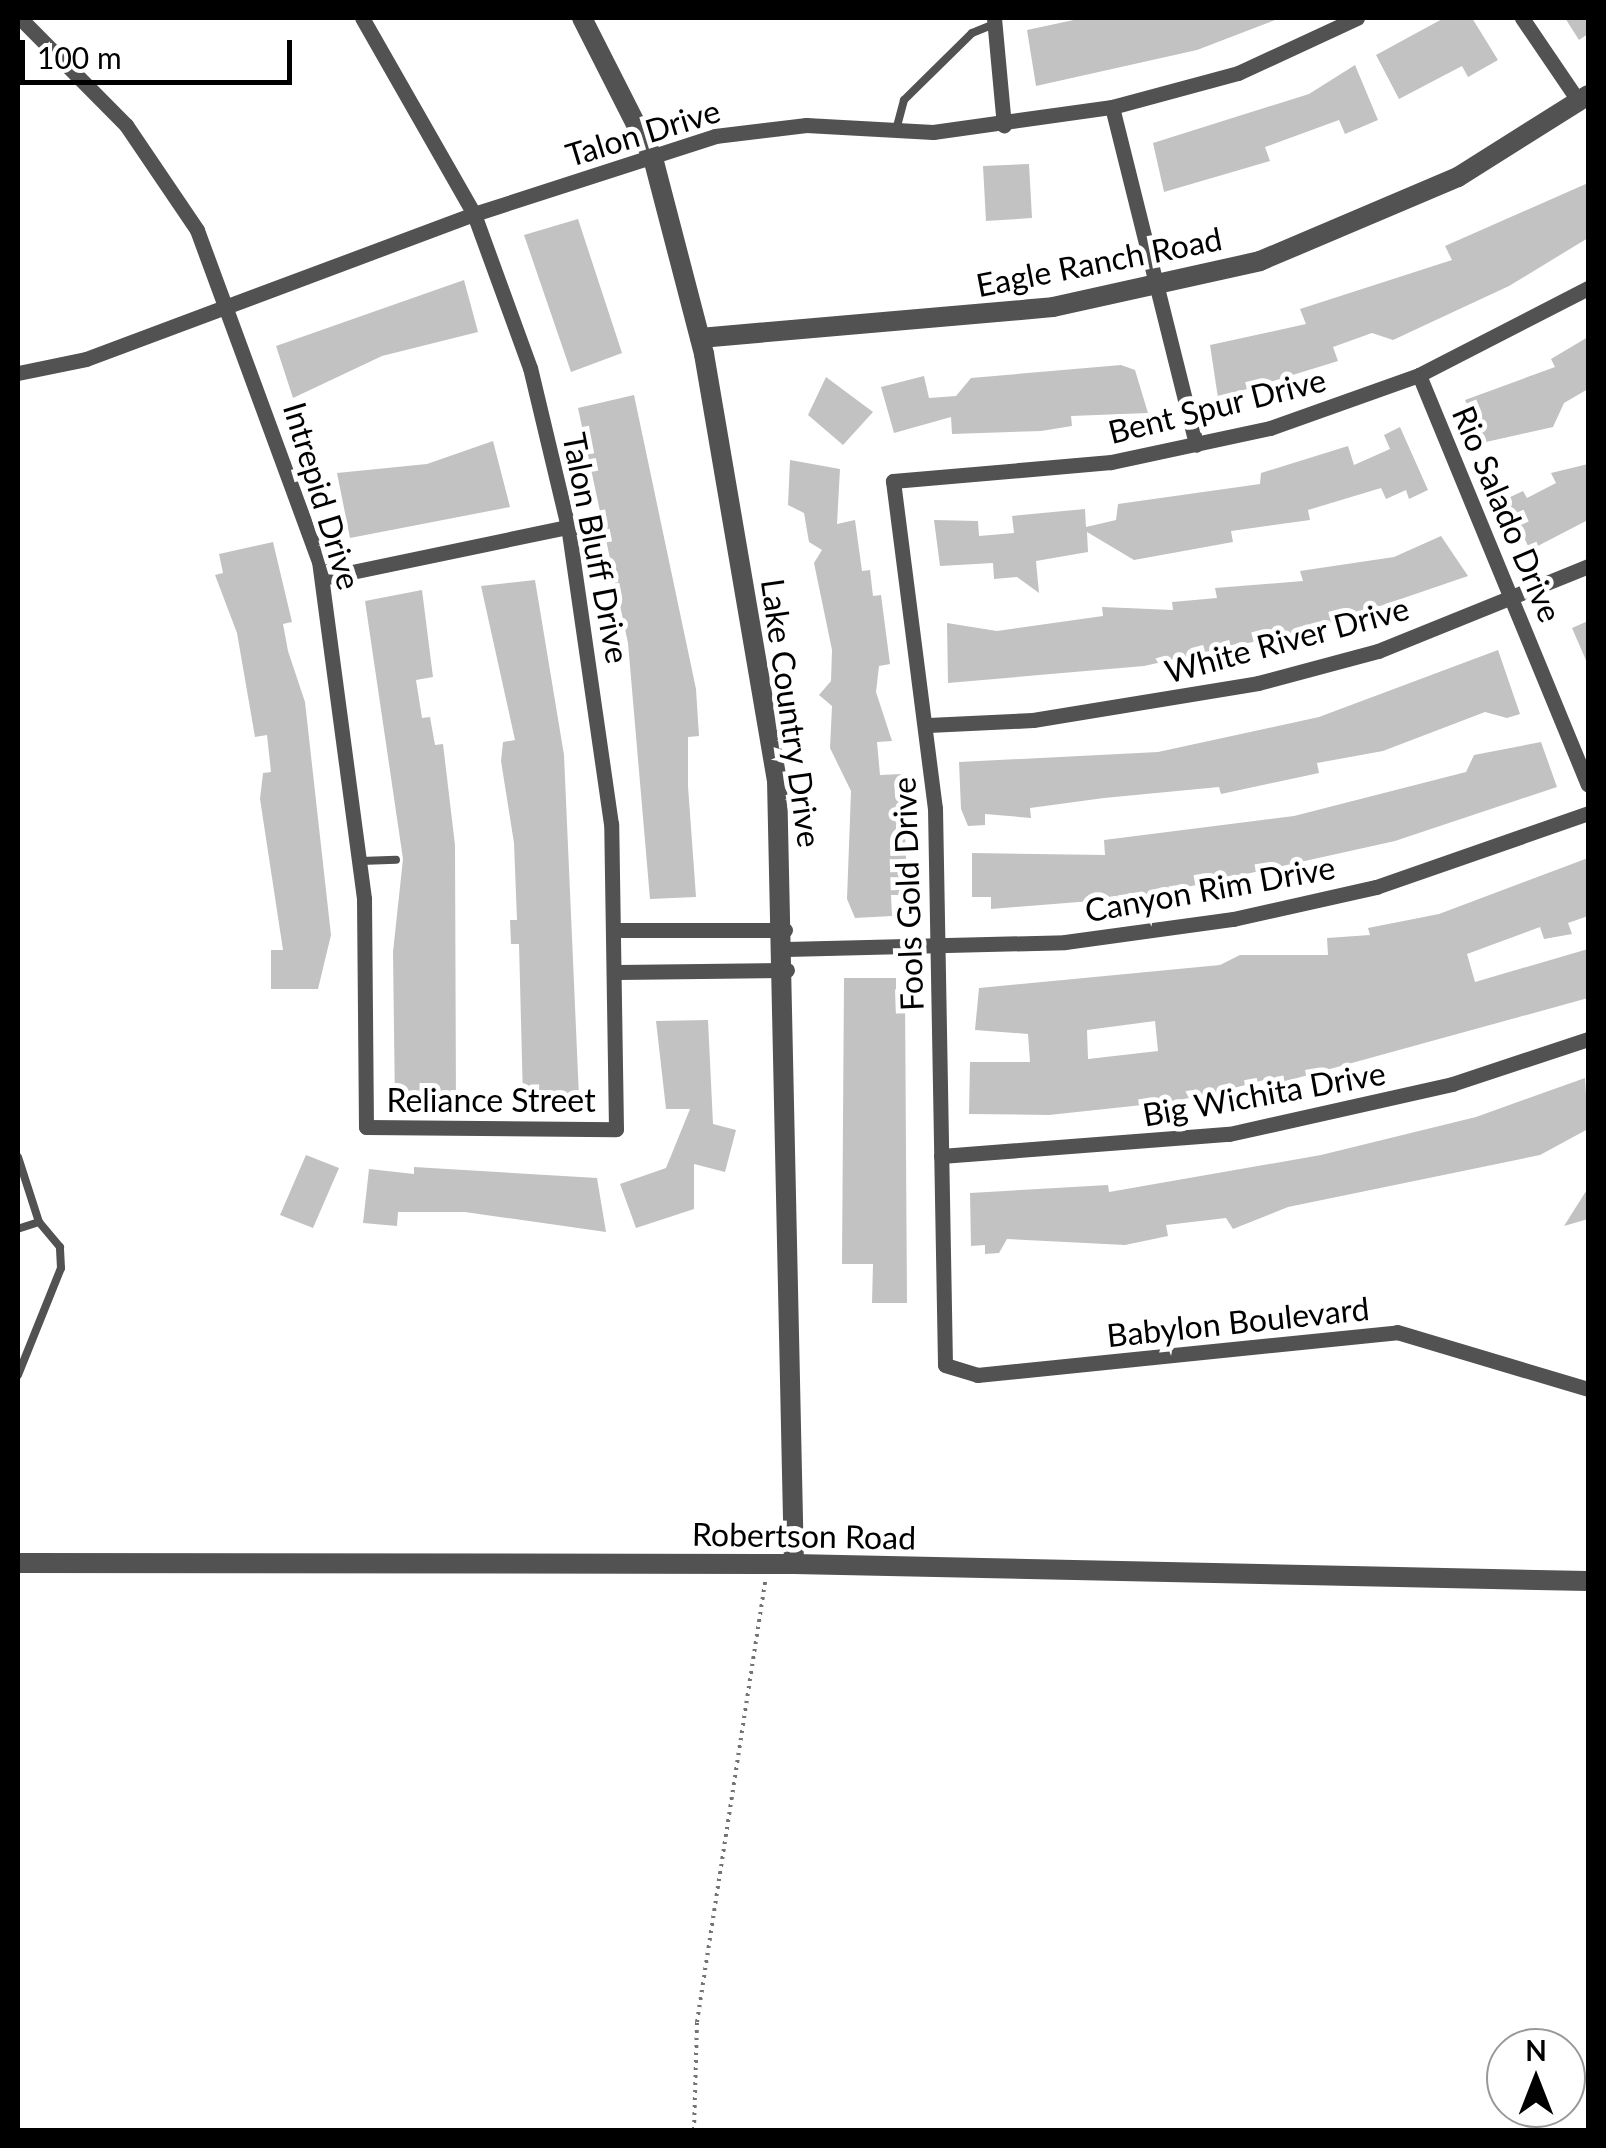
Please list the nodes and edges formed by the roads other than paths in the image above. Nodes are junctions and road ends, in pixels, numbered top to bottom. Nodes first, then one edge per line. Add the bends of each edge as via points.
1 (20, 18) edge
2 (362, 18) edge
3 (582, 18) edge
4 (1357, 18) edge
5 (1522, 18) edge
6 (994, 21) edge
7 (1584, 99) edge
8 (1112, 107) junction
9 (1004, 126) junction
10 (896, 130) junction
11 (652, 158) junction
12 (474, 214) junction
13 (1156, 288) junction
14 (1588, 288) edge
15 (232, 306) junction
16 (700, 338) junction
17 (18, 373) edge
18 (1419, 376) junction
19 (1196, 445) junction
20 (892, 481) joint
21 (568, 527) junction
22 (1588, 566) edge
23 (323, 578) junction
24 (1514, 600) junction
25 (928, 725) junction
26 (1588, 785) edge
27 (1588, 813) edge
28 (396, 860) dead end
29 (361, 861) junction
30 (616, 930) junction
31 (941, 948) junction
32 (786, 950) junction
33 (618, 972) junction
34 (1588, 1039) edge
35 (366, 1127) joint
36 (616, 1129) joint
37 (941, 1156) junction
38 (18, 1157) edge
39 (39, 1222) junction
40 (18, 1229) edge
41 (940, 1308) joint
42 (18, 1375) edge
43 (1588, 1389) edge
44 (18, 1563) edge
45 (794, 1564) junction
46 (1588, 1581) edge

1 - 15 street, Intrepid Drive via 156,166
2 - 12 street, Talon Bluff Drive
3 - 11 street, Lake Country Drive
4 - 8 street, Talon Drive via 1238,73
5 - 7 street
6 - 9 street
6 - 10 lane via 972,33 904,100
7 - 13 street, Eagle Ranch Road via 1366,220
8 - 9 street, Talon Drive
8 - 13 street
9 - 10 street, Talon Drive
10 - 11 street, Talon Drive via 757,129
11 - 12 street, Talon Drive
11 - 16 street, Lake Country Drive
12 - 15 street, Talon Drive
12 - 21 street, Talon Bluff Drive via 530,368
13 - 16 street, Eagle Ranch Road via 960,319
13 - 19 street
14 - 18 street, Bent Spur Drive
15 - 17 street, Talon Drive
15 - 23 street, Intrepid Drive
16 - 32 street, Lake Country Drive via 776,780
18 - 19 street, Bent Spur Drive
18 - 24 street, Rio Salado Drive
19 - 20 street, Bent Spur Drive
20 - 25 street, Fools Gold Drive
21 - 23 street
21 - 30 street, Talon Bluff Drive via 594,672
22 - 24 street, White River Drive
23 - 29 street, Intrepid Drive
24 - 25 street, White River Drive via 1258,683 1033,720
24 - 26 street, Rio Salado Drive
25 - 31 street, Fools Gold Drive
27 - 31 street, Canyon Rim Drive via 1376,887 1233,919
28 - 29 lane
29 - 35 street, Intrepid Drive
30 - 32 street
30 - 33 street, Talon Bluff Drive
31 - 32 street, Canyon Rim Drive
31 - 37 street, Fools Gold Drive
32 - 33 street
32 - 45 street, Lake Country Drive
33 - 36 street, Talon Bluff Drive
34 - 37 street, Big Wichita Drive via 1452,1084 1228,1134
35 - 36 street, Reliance Street
37 - 41 street, Fools Gold Drive
38 - 39 lane
39 - 40 lane
39 - 42 lane via 60,1247 60,1268
41 - 43 street, Babylon Boulevard via 940,1347 955,1372 1397,1332
44 - 45 street, Robertson Road
45 - 46 street, Robertson Road

